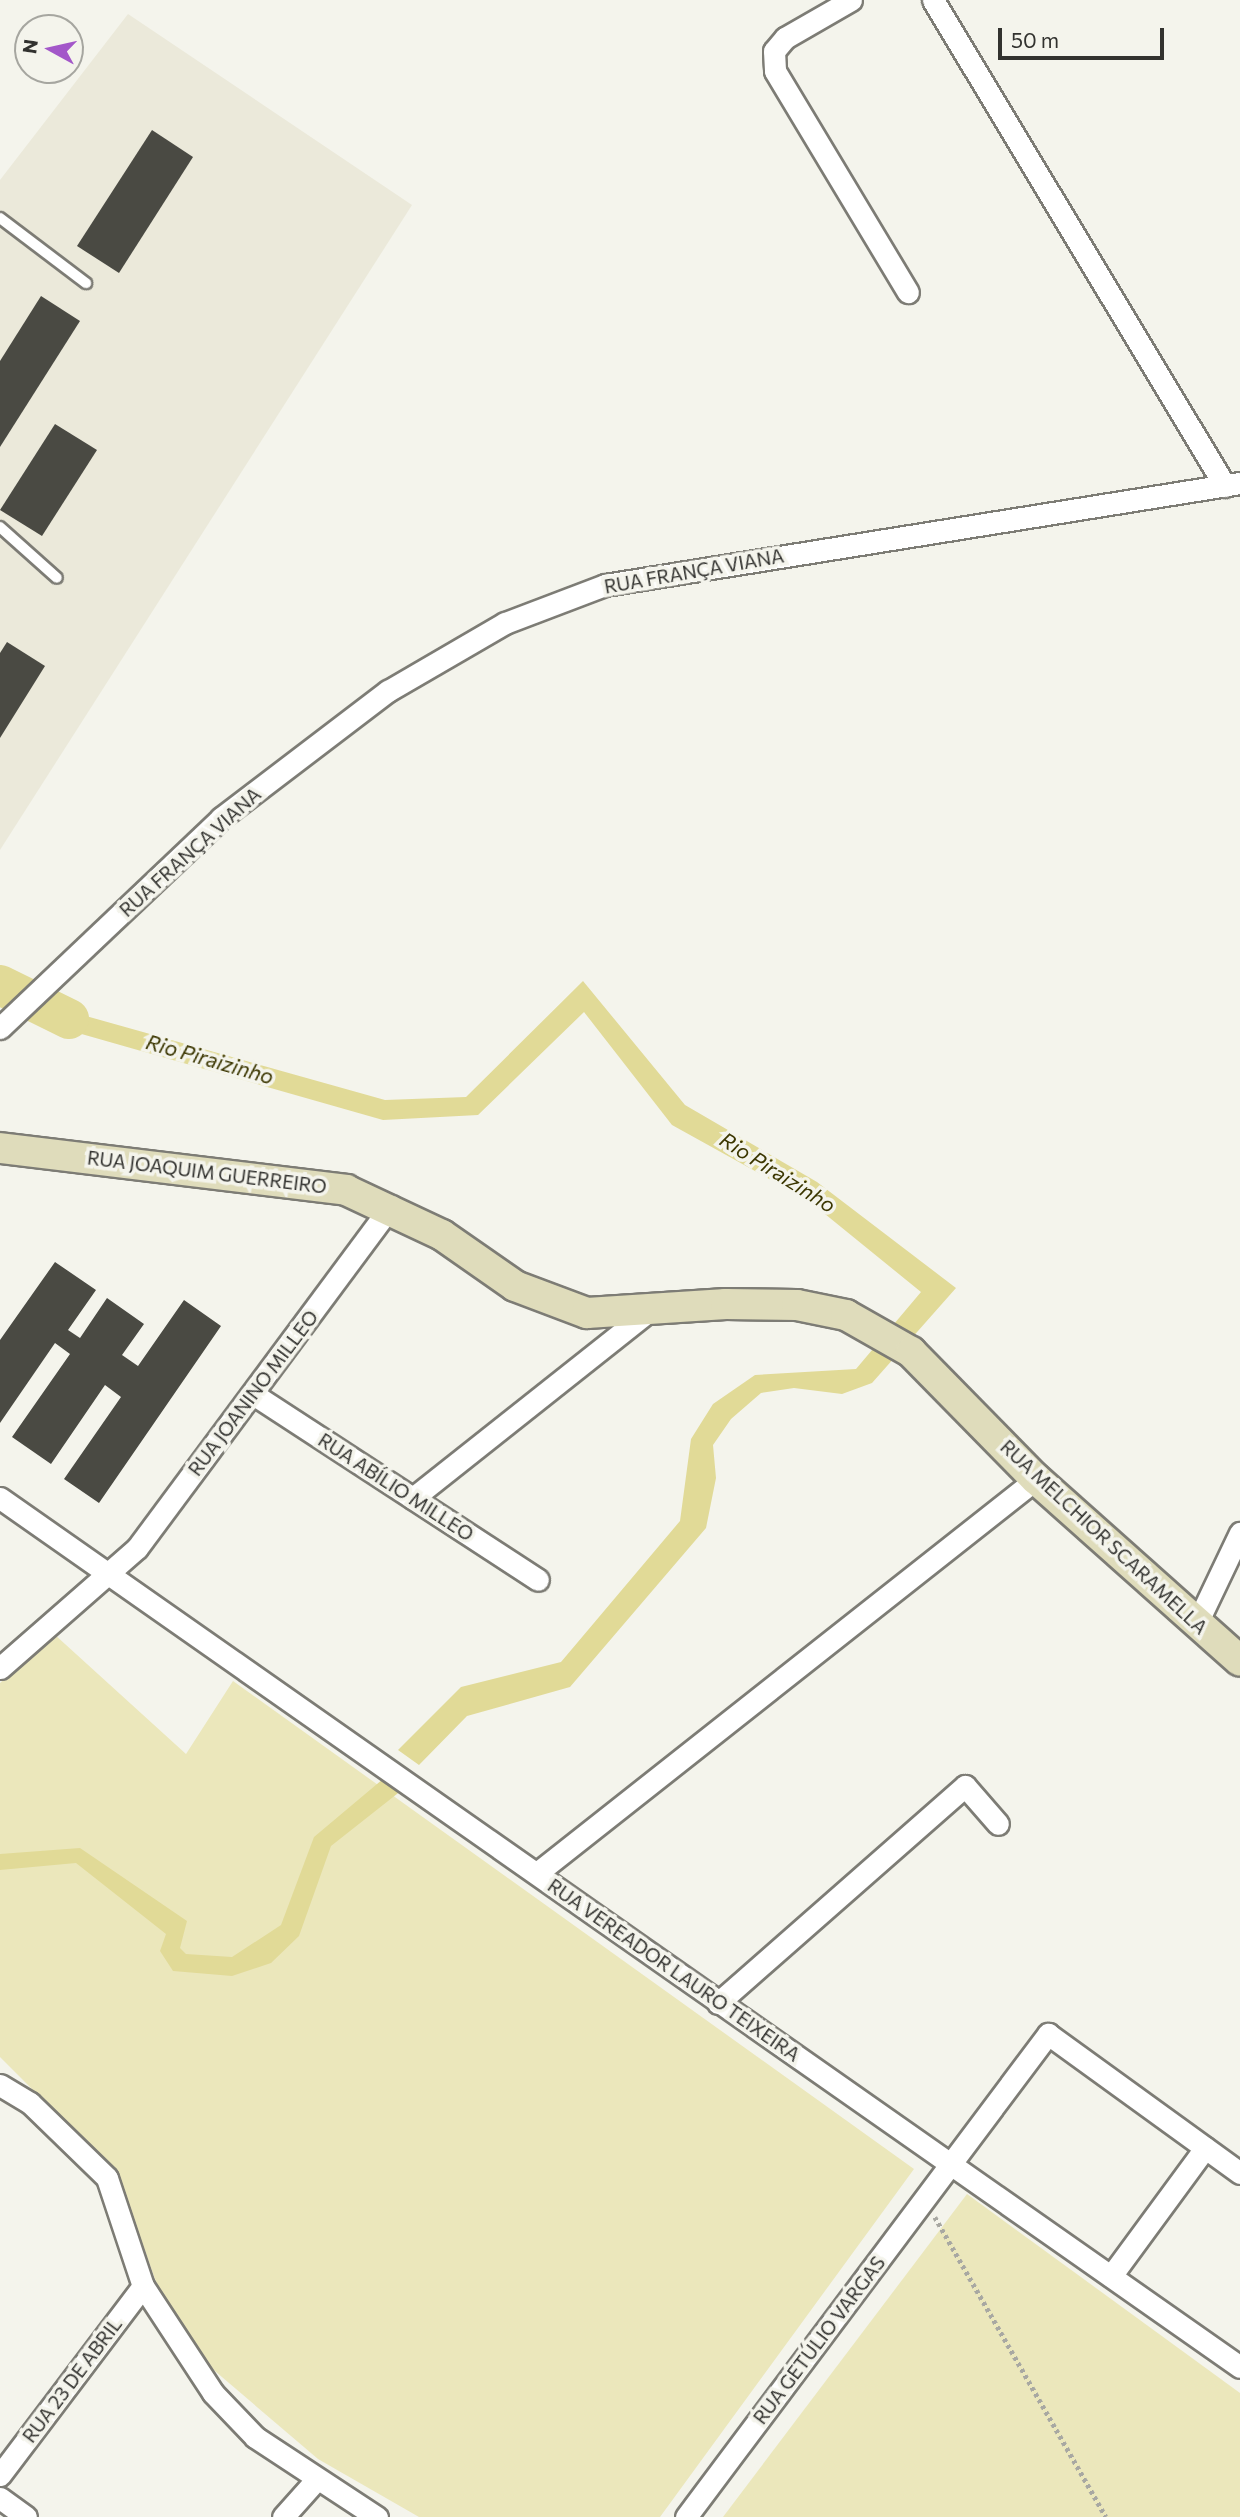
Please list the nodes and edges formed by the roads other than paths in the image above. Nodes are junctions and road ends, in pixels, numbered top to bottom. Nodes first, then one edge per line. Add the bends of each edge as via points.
1 (851, 0) edge
2 (933, 0) edge
3 (0, 218) edge
4 (86, 283) dead end
5 (908, 292) dead end
6 (1232, 485) edge
7 (0, 527) edge
8 (57, 579) dead end
9 (6, 1022) edge
10 (0, 1148) edge
11 (391, 1206) junction
12 (648, 1312) junction
13 (882, 1330) joint
14 (254, 1394) junction
15 (1036, 1479) junction
16 (0, 1497) edge
17 (413, 1498) junction
18 (1240, 1533) edge
19 (107, 1573) junction
20 (538, 1580) dead end
21 (1197, 1622) junction
22 (1240, 1661) edge
23 (0, 1668) edge
24 (998, 1824) dead end
25 (537, 1873) junction
26 (718, 2003) junction
27 (0, 2085) edge
28 (1205, 2148) junction
29 (953, 2165) junction
30 (1240, 2173) edge
31 (1111, 2276) junction
32 (143, 2286) junction
33 (1240, 2367) edge
34 (0, 2475) edge
35 (316, 2480) junction
36 (0, 2498) edge
37 (26, 2517) edge
38 (283, 2517) edge
39 (377, 2517) edge
40 (686, 2517) edge

1 - 5 street via 785,38 774,51 775,71
2 - 6 street
3 - 4 lane
6 - 9 street, RUA FRANÇA VIANA via 604,585 505,624 388,691 221,818
7 - 8 lane
10 - 11 street, RUA JOAQUIM GUERREIRO via 301,1180
11 - 12 street, RUA JOAQUIM GUERREIRO via 555,1305 587,1313
11 - 14 street, RUA JOANINO MILLEO
12 - 13 street, RUA JOAQUIM GUERREIRO via 797,1305
12 - 17 street
13 - 15 street, RUA MELCHIOR SCARAMELLA via 911,1352
14 - 17 street, RUA ABÍLIO MILLEO
14 - 19 street, RUA JOANINO MILLEO via 137,1548
15 - 21 street, RUA MELCHIOR SCARAMELLA
15 - 25 street
16 - 19 street, RUA VEREADOR LAURO TEIXEIRA
17 - 20 street, RUA ABÍLIO MILLEO
18 - 21 street
19 - 23 street, RUA JOANINO MILLEO
19 - 25 street, RUA VEREADOR LAURO TEIXEIRA
21 - 22 street, RUA MELCHIOR SCARAMELLA
24 - 26 street via 965,1786
25 - 26 street, RUA VEREADOR LAURO TEIXEIRA
26 - 29 street, RUA VEREADOR LAURO TEIXEIRA
27 - 32 street via 30,2103 107,2178
28 - 29 street, RUA GETÚLIO VARGAS via 1048,2035
28 - 30 street
28 - 31 street
29 - 31 street, RUA VEREADOR LAURO TEIXEIRA
29 - 40 street, RUA GETÚLIO VARGAS
31 - 33 street, RUA VEREADOR LAURO TEIXEIRA
32 - 34 street, RUA 23 DE ABRIL
32 - 35 street via 214,2393 255,2437
35 - 38 street
35 - 39 street
36 - 37 street

